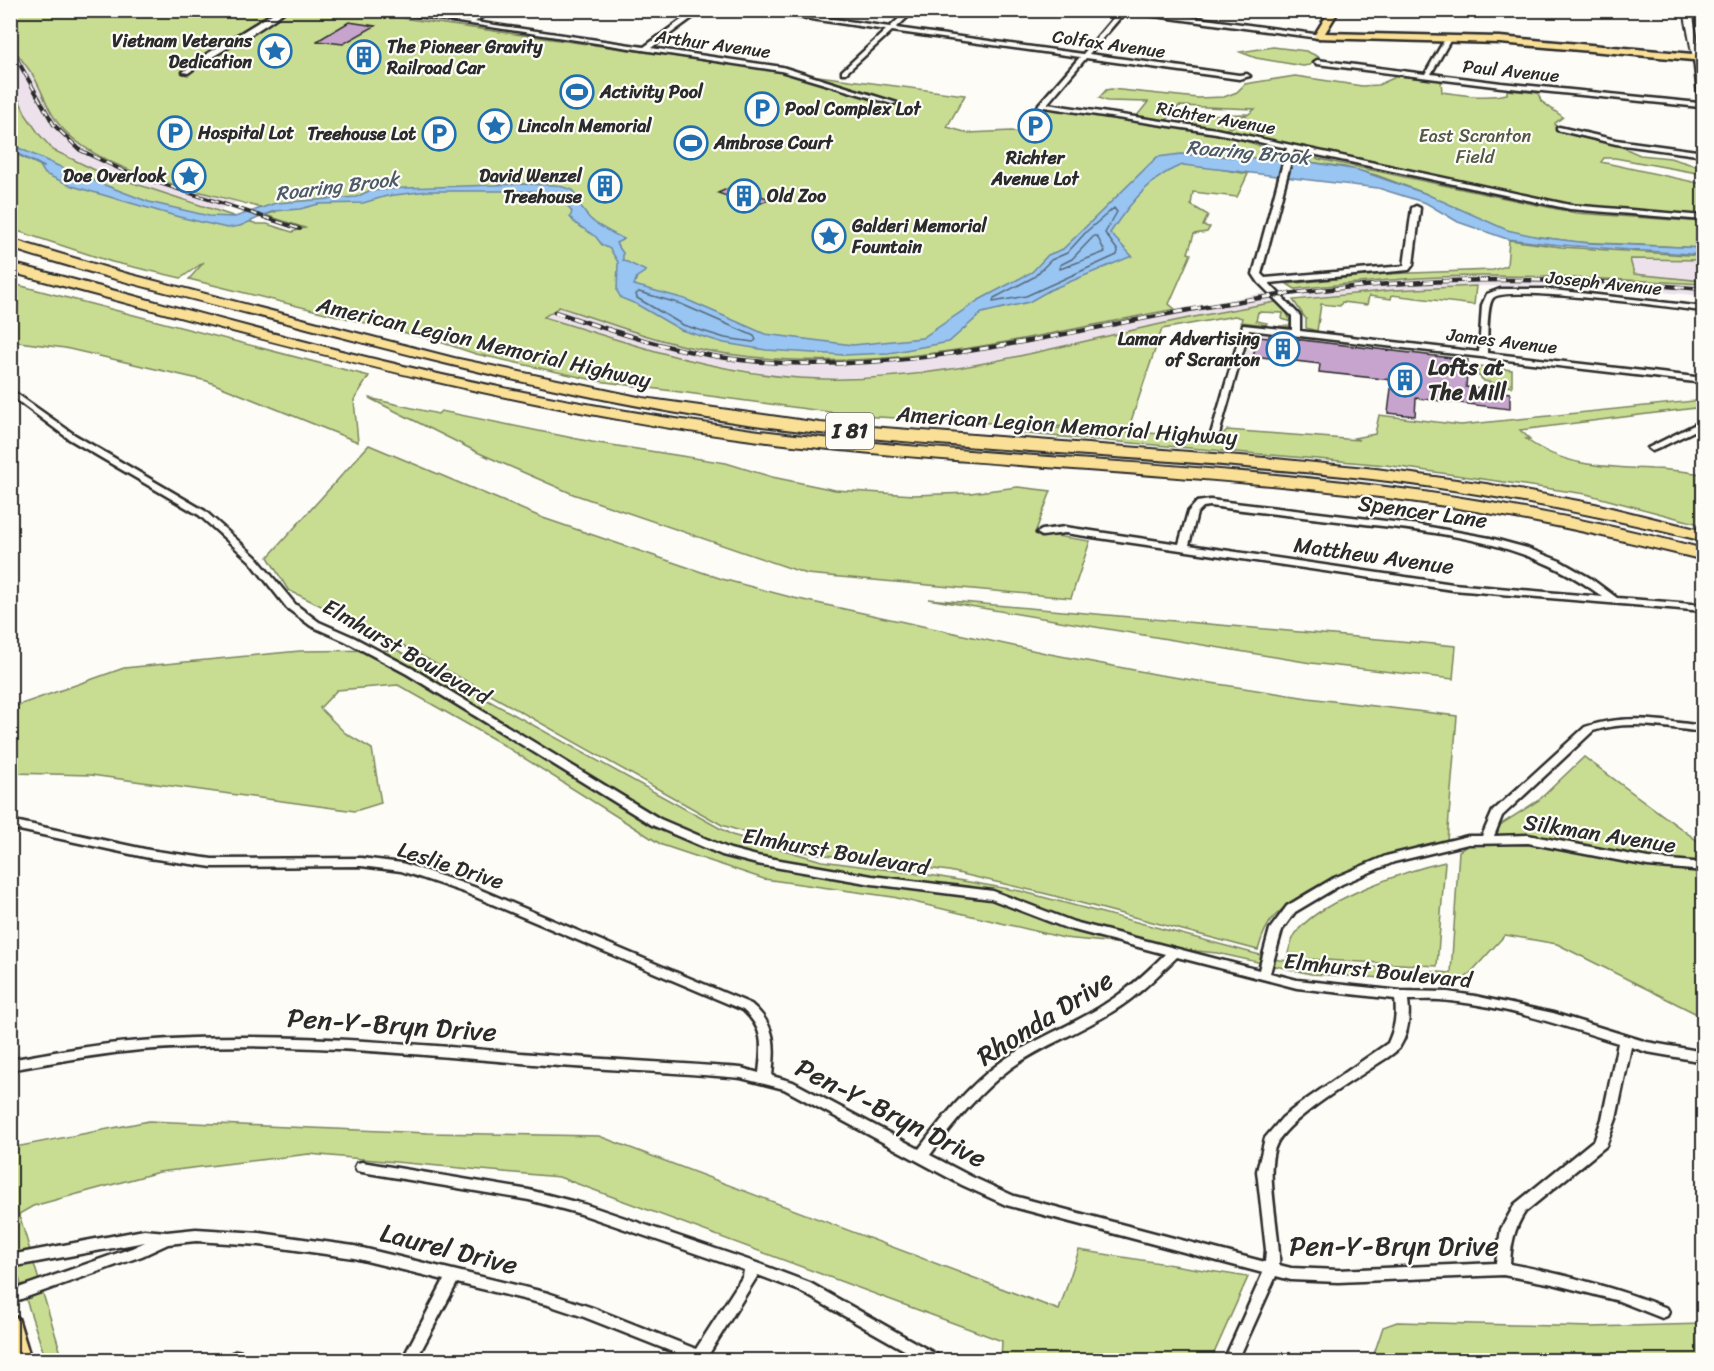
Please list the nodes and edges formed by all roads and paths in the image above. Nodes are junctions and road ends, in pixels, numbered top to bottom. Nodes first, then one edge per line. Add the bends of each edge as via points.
1 (283, 10) edge
2 (382, 10) edge
3 (489, 10) edge
4 (699, 10) edge
5 (753, 10) edge
6 (912, 10) edge
7 (1335, 10) edge
8 (1494, 10) edge
9 (1688, 10) edge
10 (1124, 11) edge
11 (1504, 12) edge
12 (469, 23) junction
13 (891, 30) junction
14 (1319, 36) junction
15 (1448, 39) junction
16 (645, 49) junction
17 (1083, 56) junction
18 (1700, 58) edge
19 (1317, 62) dead end
20 (186, 72) dead end
21 (844, 72) dead end
22 (1247, 76) dead end
23 (1427, 76) junction
24 (894, 103) dead end
25 (1041, 105) junction
26 (1703, 105) edge
27 (1704, 116) edge
28 (1037, 117) dead end
29 (1559, 129) dead end
30 (1291, 147) junction
31 (1704, 154) edge
32 (1416, 208) dead end
33 (1704, 218) edge
34 (10, 243) edge
35 (10, 267) edge
36 (1262, 281) junction
37 (1704, 309) edge
38 (1296, 333) junction
39 (1483, 356) junction
40 (1704, 381) edge
41 (10, 391) edge
42 (1704, 422) edge
43 (1215, 434) dead end
44 (1652, 448) dead end
45 (1041, 533) dead end
46 (1704, 536) edge
47 (1183, 548) junction
48 (1704, 555) edge
49 (1616, 601) junction
50 (1704, 608) edge
51 (1704, 729) edge
52 (10, 824) edge
53 (1487, 838) junction
54 (1704, 867) edge
55 (1175, 952) junction
56 (1263, 976) junction
57 (1401, 995) junction
58 (1625, 1042) junction
59 (1704, 1058) edge
60 (10, 1065) edge
61 (765, 1077) junction
62 (921, 1156) junction
63 (362, 1167) dead end
64 (167, 1238) junction
65 (10, 1261) edge
66 (752, 1266) junction
67 (1272, 1269) junction
68 (1503, 1269) junction
69 (453, 1276) junction
70 (10, 1296) edge
71 (1662, 1312) dead end
72 (10, 1324) edge
73 (237, 1357) dead end
74 (704, 1359) edge
75 (19, 1360) edge
76 (253, 1360) edge
77 (410, 1360) edge
78 (934, 1360) edge
79 (1231, 1360) edge

1 - 20 street
2 - 12 street, Arthur Avenue
3 - 12 street
4 - 16 street
5 - 13 street, Colfax Avenue
6 - 13 street
7 - 14 main road
8 - 11 street
9 - 18 street
10 - 14 street
10 - 17 street
12 - 16 street, Arthur Avenue
13 - 17 street, Colfax Avenue
13 - 21 street
14 - 15 main road
15 - 18 main road via 1506,40
15 - 23 street
16 - 24 street, Arthur Avenue via 782,69
17 - 22 street, Colfax Avenue
17 - 25 street
18 - 26 street
19 - 23 street, Paul Avenue
23 - 26 street, Paul Avenue
25 - 28 street
25 - 30 street, Richter Avenue via 1192,127
26 - 27 street
29 - 31 street via 1599,139
30 - 33 street, Richter Avenue via 1569,207
30 - 36 street via 1257,274
32 - 36 street via 1406,268
34 - 46 highway, American Legion Memorial Highway / I 81 via 91,268 450,361 640,403 835,429 1400,477 1554,501
35 - 48 highway, American Legion Memorial Highway / I 81 via 419,374 637,418 863,448 1400,494 1543,518
36 - 38 street via 1296,316
37 - 39 street, Joseph Avenue via 1544,291 1500,291 1490,296 1486,305
38 - 39 street, James Avenue
38 - 43 street, James Avenue via 1246,327
39 - 40 street, James Avenue
41 - 55 street, Elmhurst Boulevard via 72,437 202,513 253,559 291,606 315,624 411,672 656,822 726,852 757,860 993,895 1070,926
42 - 44 street
45 - 47 street, Matthew Avenue via 1065,530
47 - 49 street, Matthew Avenue via 1454,587
47 - 49 street, Spencer Lane via 1193,512 1200,504 1210,503 1450,531 1501,543 1547,560 1596,584
49 - 50 street, Matthew Avenue
51 - 53 street via 1631,721 1602,724 1578,736 1497,814
52 - 61 street, Leslie Drive via 182,859 221,863 361,862 402,867 470,890 747,1007 761,1019 768,1038
53 - 54 street, Silkman Avenue via 1543,841 1637,860
53 - 56 street, Silkman Avenue via 1390,860 1305,899 1282,918
55 - 56 street, Elmhurst Boulevard
55 - 62 street, Rhonda Drive via 1109,1008 1004,1066 971,1095
56 - 57 street, Elmhurst Boulevard via 1297,984
57 - 58 street, Elmhurst Boulevard via 1448,996 1507,1006
57 - 67 street via 1401,1029 1393,1046 1302,1110 1270,1142 1264,1171
58 - 59 street, Elmhurst Boulevard
58 - 68 street via 1605,1134 1592,1150 1511,1220
60 - 61 street, Pen-Y-Bryn Drive via 142,1045 255,1041 450,1051
61 - 62 street, Pen-Y-Bryn Drive via 788,1085
62 - 67 street, Pen-Y-Bryn Drive via 1011,1201
63 - 66 street via 529,1195
64 - 65 street via 144,1236
64 - 69 street, Laurel Drive via 196,1235 260,1239 354,1252
64 - 70 street
66 - 74 street via 750,1277
66 - 78 street via 805,1287
67 - 68 street, Pen-Y-Bryn Drive via 1338,1276
67 - 79 street
68 - 71 street, Pen-Y-Bryn Drive via 1621,1296
69 - 74 street, Laurel Drive via 588,1312
69 - 77 street
72 - 75 main road
73 - 76 street

